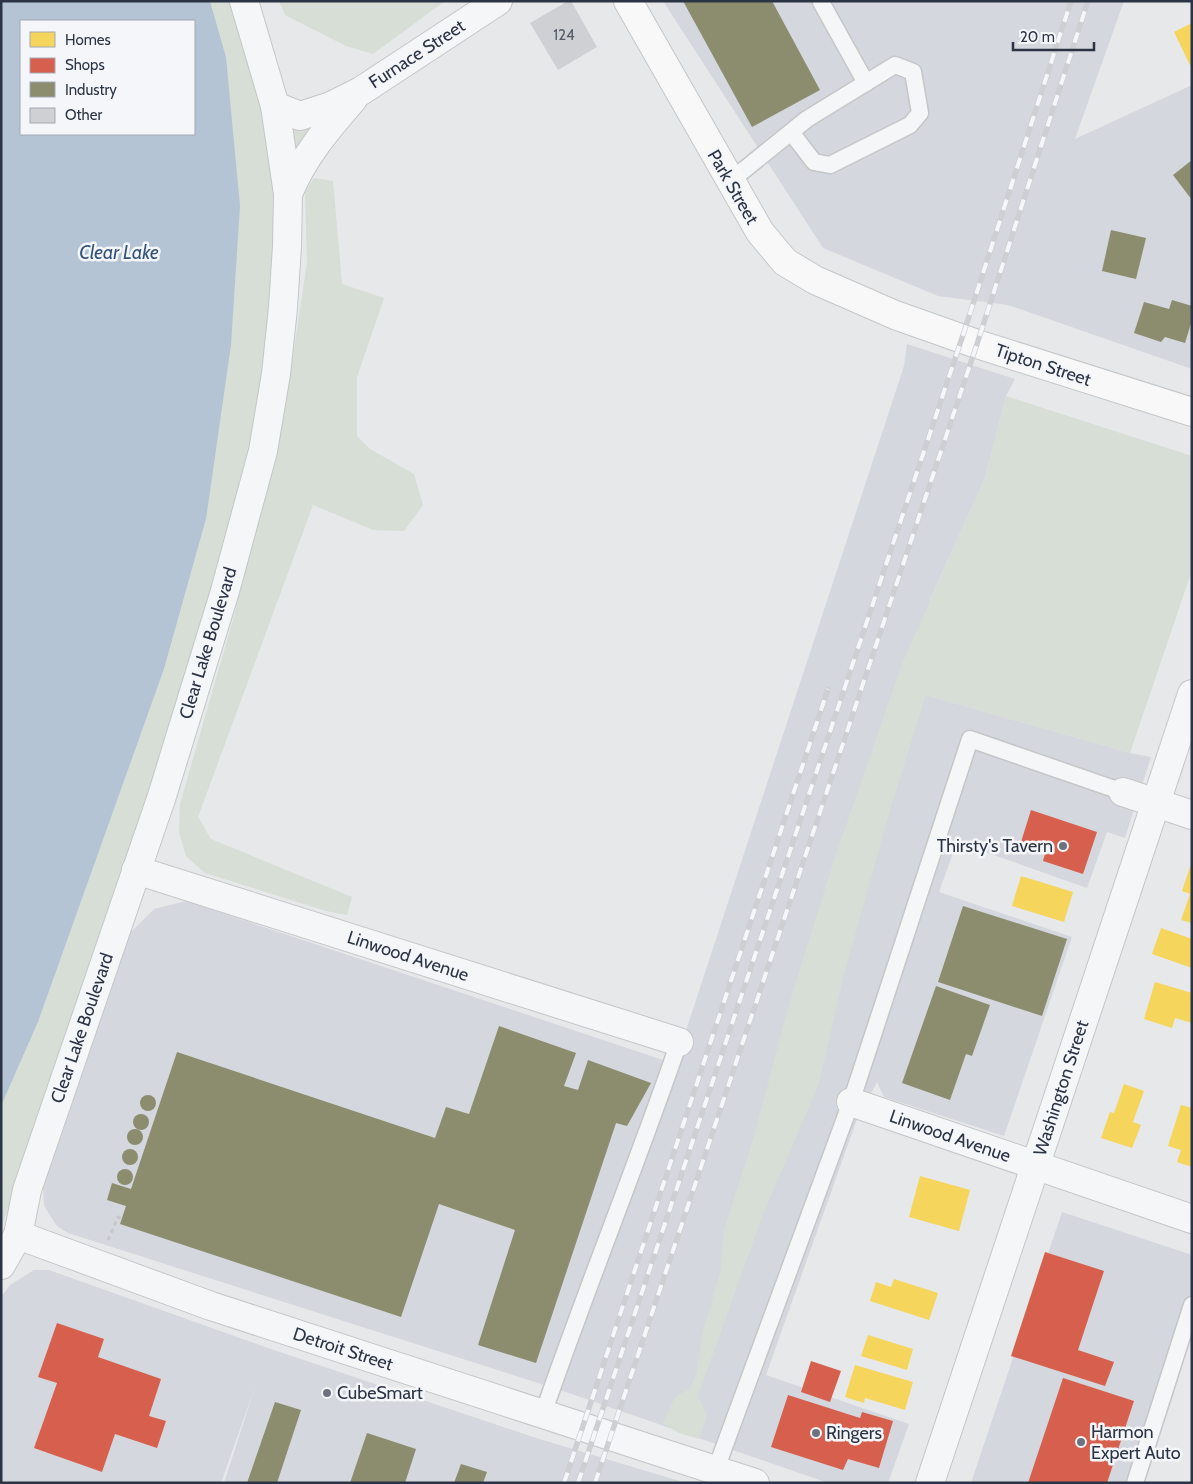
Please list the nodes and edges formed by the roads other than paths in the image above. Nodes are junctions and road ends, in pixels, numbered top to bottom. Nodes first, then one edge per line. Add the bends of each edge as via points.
1 (244, 1) edge
2 (498, 1) edge
3 (628, 1) edge
4 (821, 2) dead end
5 (866, 83) junction
6 (361, 91) junction
7 (275, 106) junction
8 (791, 132) junction
9 (729, 182) junction
10 (288, 194) junction
11 (895, 315) joint
12 (1192, 412) edge
13 (1192, 694) edge
14 (1123, 792) joint
15 (1156, 803) junction
16 (1192, 815) edge
17 (136, 870) junction
18 (679, 1042) joint
19 (851, 1102) junction
20 (1035, 1166) junction
21 (1192, 1219) edge
22 (18, 1235) junction
23 (1, 1265) edge
24 (1192, 1305) edge
25 (543, 1414) junction
26 (716, 1470) junction
27 (748, 1482) edge
28 (930, 1483) edge
29 (1135, 1483) edge

1 - 7 street, Clear Lake Boulevard
2 - 6 street, Furnace Street
3 - 9 street, Park Street
4 - 5 lane
5 - 8 lane
5 - 8 lane via 895,65 913,72 920,113 910,125 830,165 814,162
6 - 7 street, Furnace Street via 331,106 300,116
6 - 10 street, Furnace Street via 320,136 295,176
7 - 10 street, Clear Lake Boulevard
8 - 9 lane
9 - 11 street, Park Street via 760,232 785,262 815,280
10 - 17 street, Clear Lake Boulevard via 283,308 263,452 222,600 162,797
11 - 12 street, Tipton Street
13 - 15 street, Washington Street
14 - 15 street
14 - 19 lane via 970,739
15 - 16 street
15 - 20 street, Washington Street
17 - 18 street, Linwood Avenue
17 - 22 street, Clear Lake Boulevard via 27,1190
18 - 25 lane
19 - 20 street, Linwood Avenue
19 - 26 lane
20 - 21 street, Linwood Avenue
20 - 28 street, Washington Street
22 - 23 street, Clear Lake Boulevard
22 - 25 street, Detroit Street via 211,1306
24 - 29 lane
25 - 26 street, Detroit Street
26 - 27 street, Detroit Street

